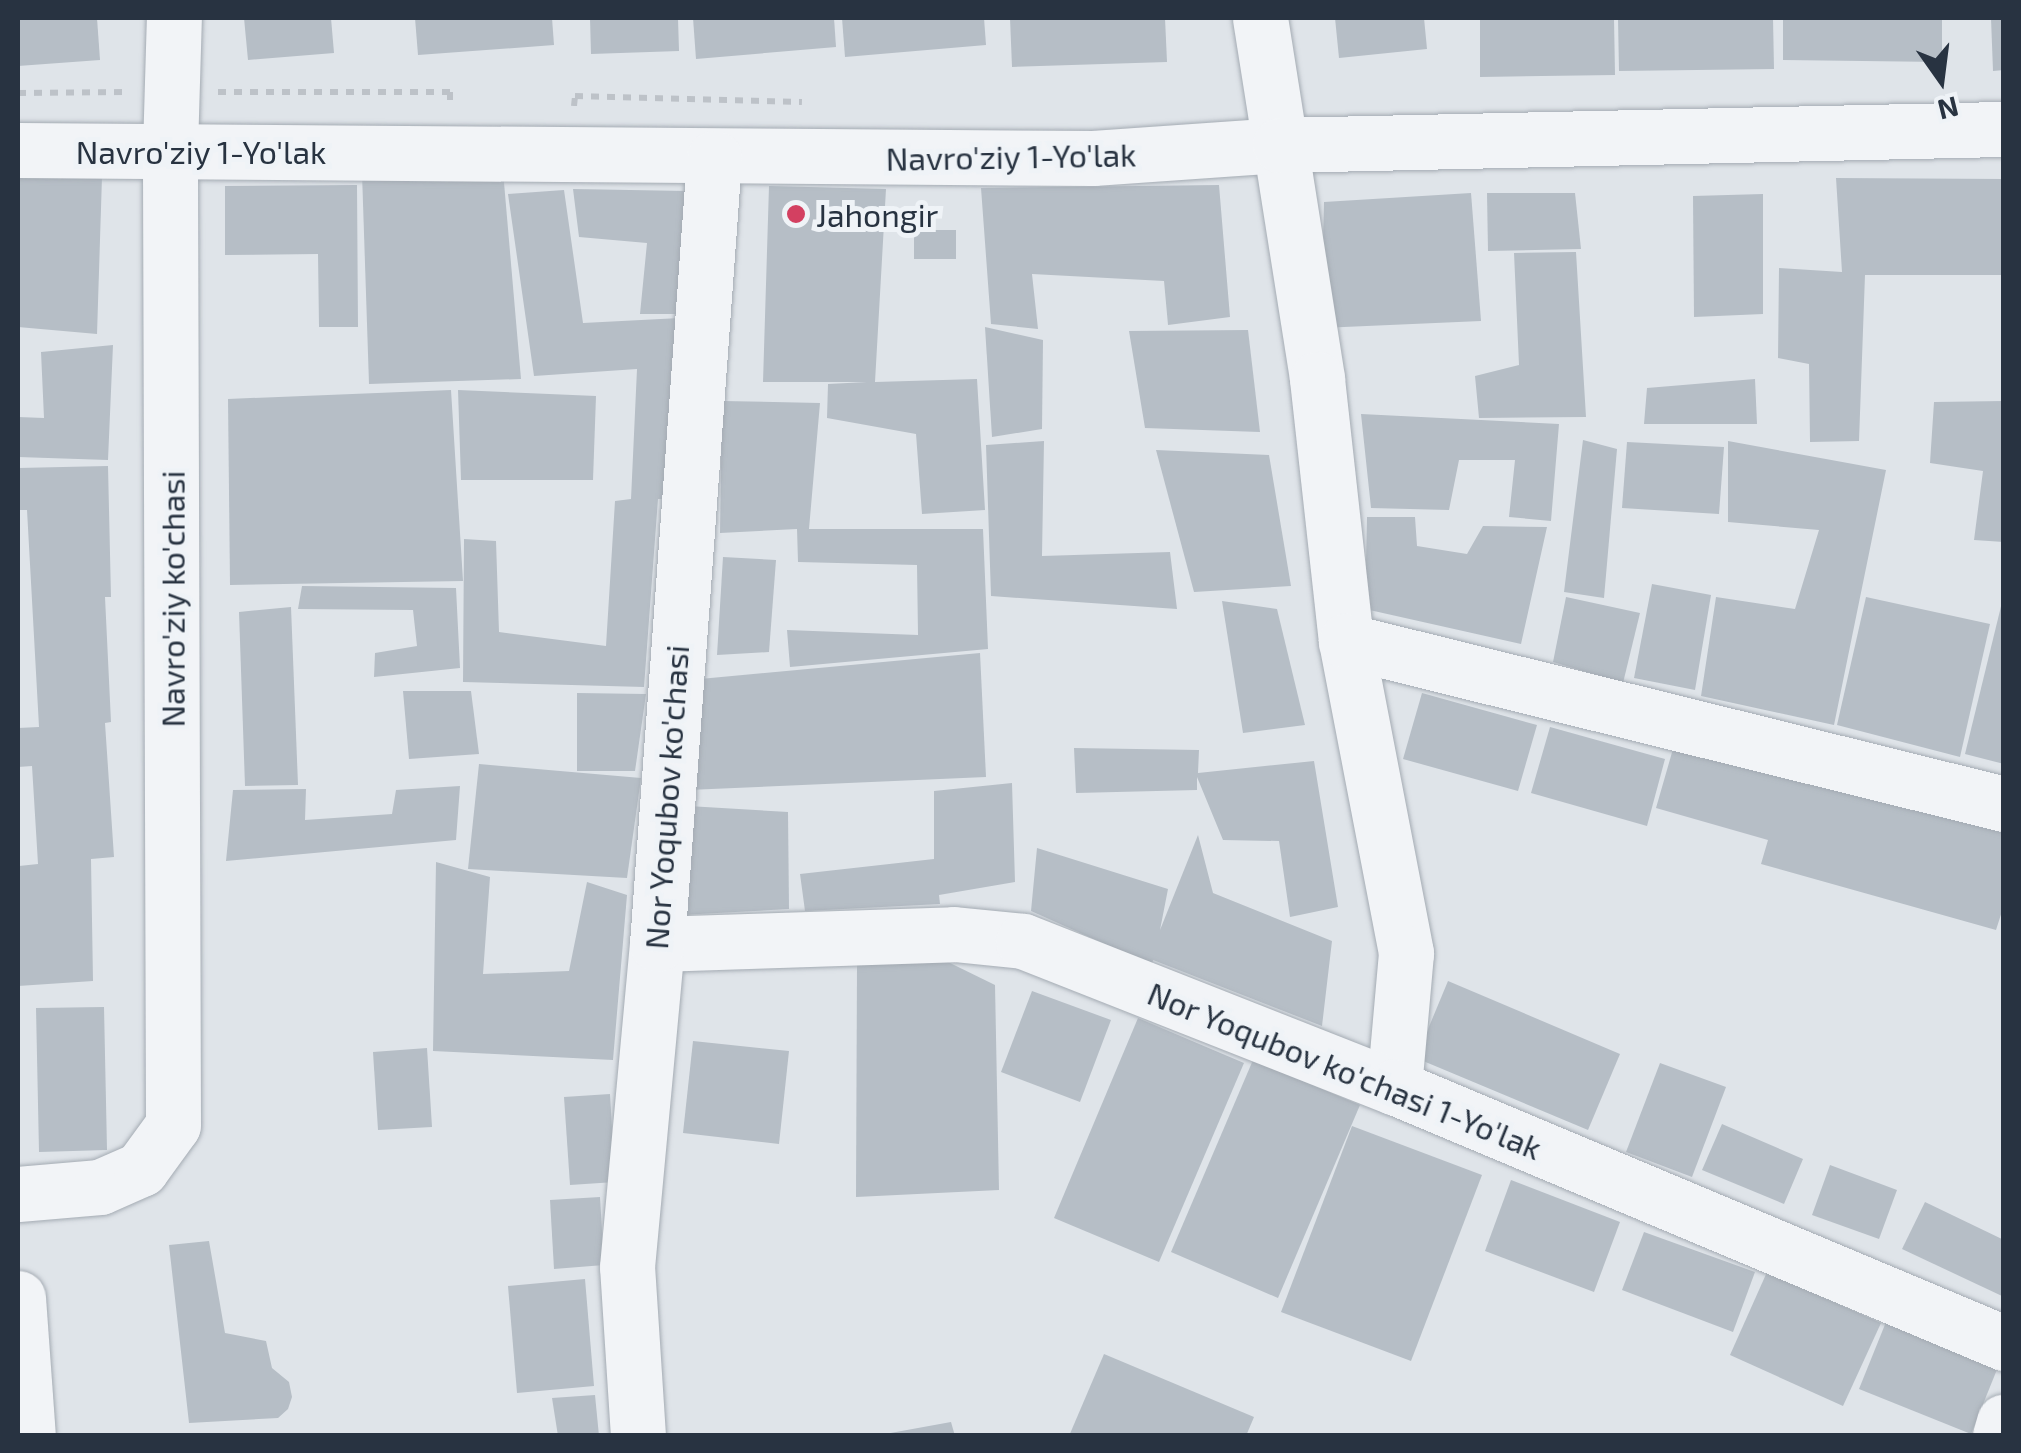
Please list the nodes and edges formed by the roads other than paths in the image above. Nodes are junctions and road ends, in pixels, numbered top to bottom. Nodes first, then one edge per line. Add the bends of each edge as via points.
1 (174, 18) edge
2 (1260, 18) edge
3 (2004, 129) edge
4 (1280, 146) junction
5 (18, 150) edge
6 (170, 150) junction
7 (714, 158) junction
8 (1346, 641) junction
9 (2004, 804) edge
10 (657, 944) junction
11 (1394, 1087) junction
12 (18, 1194) edge
13 (18, 1298) edge
14 (2004, 1343) edge
15 (2004, 1422) edge
16 (28, 1436) edge
17 (638, 1436) edge
18 (2000, 1436) edge

1 - 6 street, Navro'ziy ko'chasi
2 - 4 street
3 - 4 street, Navro'ziy 1-Yo'lak
4 - 7 street, Navro'ziy 1-Yo'lak via 1093,158
4 - 8 street via 1317,379
5 - 6 street, Navro'ziy 1-Yo'lak
6 - 7 street, Navro'ziy 1-Yo'lak
6 - 12 street, Navro'ziy ko'chasi via 174,1125 141,1169 100,1187
7 - 10 street, Nor Yoqubov ko'chasi
8 - 9 street
8 - 11 street via 1406,953
10 - 11 street, Nor Yoqubov ko'chasi 1-Yo'lak via 954,934 1023,942
10 - 17 street, Nor Yoqubov ko'chasi via 627,1266
11 - 14 street, Nor Yoqubov ko'chasi 1-Yo'lak
13 - 16 street
15 - 18 street

